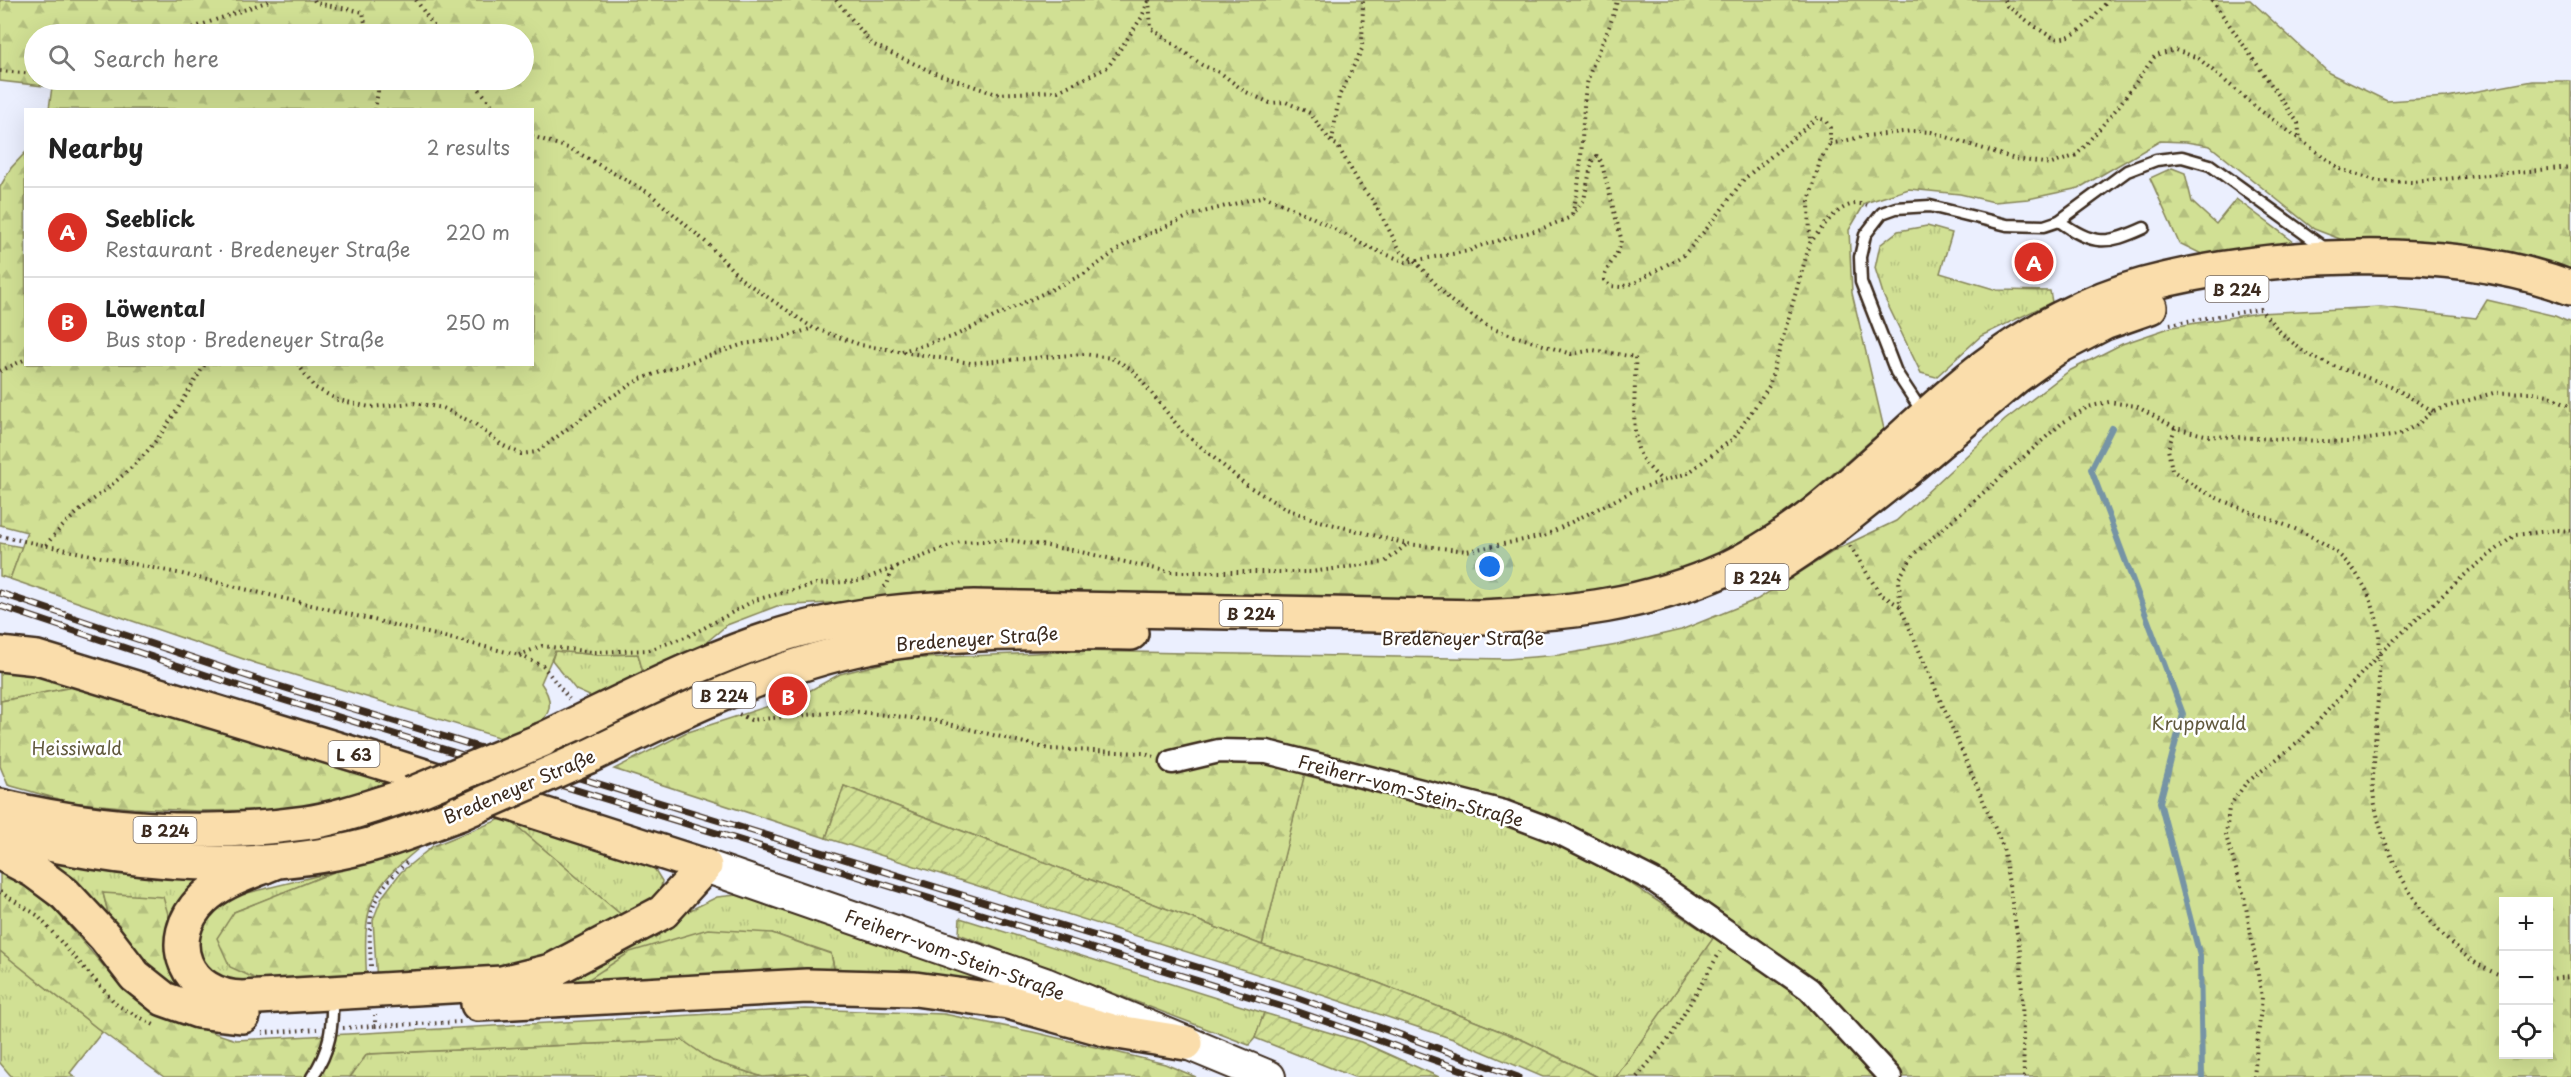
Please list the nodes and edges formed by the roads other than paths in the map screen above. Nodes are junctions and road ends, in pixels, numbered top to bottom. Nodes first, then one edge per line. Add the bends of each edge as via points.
1 (2060, 221) junction
2 (2144, 228) dead end
3 (2339, 258) junction
4 (2571, 288) edge
5 (2571, 312) edge
6 (1934, 428) junction
7 (0, 654) edge
8 (1172, 762) road end
9 (6, 812) edge
10 (0, 853) edge
11 (272, 863) junction
12 (705, 866) junction
13 (332, 1011) junction
14 (1186, 1043) junction
15 (312, 1077) edge
16 (1269, 1077) edge
17 (1890, 1077) edge

1 - 2 lane via 2092,240 2115,241
1 - 3 lane via 2127,171 2156,160 2182,157 2210,165
1 - 6 lane via 2044,226 2007,225 1930,206 1896,208 1882,213 1865,235 1860,257 1861,282 1896,372
3 - 4 main road, Bredeneyer Straße / B 224 via 2408,258 2484,265
3 - 6 main road, Bredeneyer Straße / B 224 via 2192,275 2096,301 1987,364
5 - 6 main road, Bredeneyer Straße / B 224 via 2543,301 2481,287 2407,279 2276,284 2196,296 2104,323 2056,348
6 - 9 main road, Bredeneyer Straße / B 224, bridge via 1774,543 1728,568 1671,591 1615,605 1558,614 1481,617 916,609 856,617 752,645 411,794 307,823 159,829
6 - 11 main road, Bredeneyer Straße / B 224, bridge via 1829,531 1735,589 1678,612 1618,627 1556,636 1482,639 1050,632 866,647 778,673 692,707 461,813 368,846
7 - 12 main road, L 63 via 37,658 356,754
8 - 17 street, Freiherr-vom-Stein-Straße via 1218,751 1267,752 1504,812 1560,833 1653,880 1809,989
9 - 11 main road, Bredeneyer Straße / B 224 via 74,850 164,860
10 - 13 main road via 65,894 135,976 164,999 198,1011 237,1017
11 - 13 main road via 215,888 199,903 182,936 186,967 200,985 225,997
12 - 13 main road via 663,912 551,971
12 - 14 main road, Freiherr-vom-Stein-Straße / L 63 via 1045,984
13 - 14 main road via 807,986 915,989 1008,1002 1112,1031
13 - 15 lane via 330,1044
14 - 16 main road, Freiherr-vom-Stein-Straße / L 63

